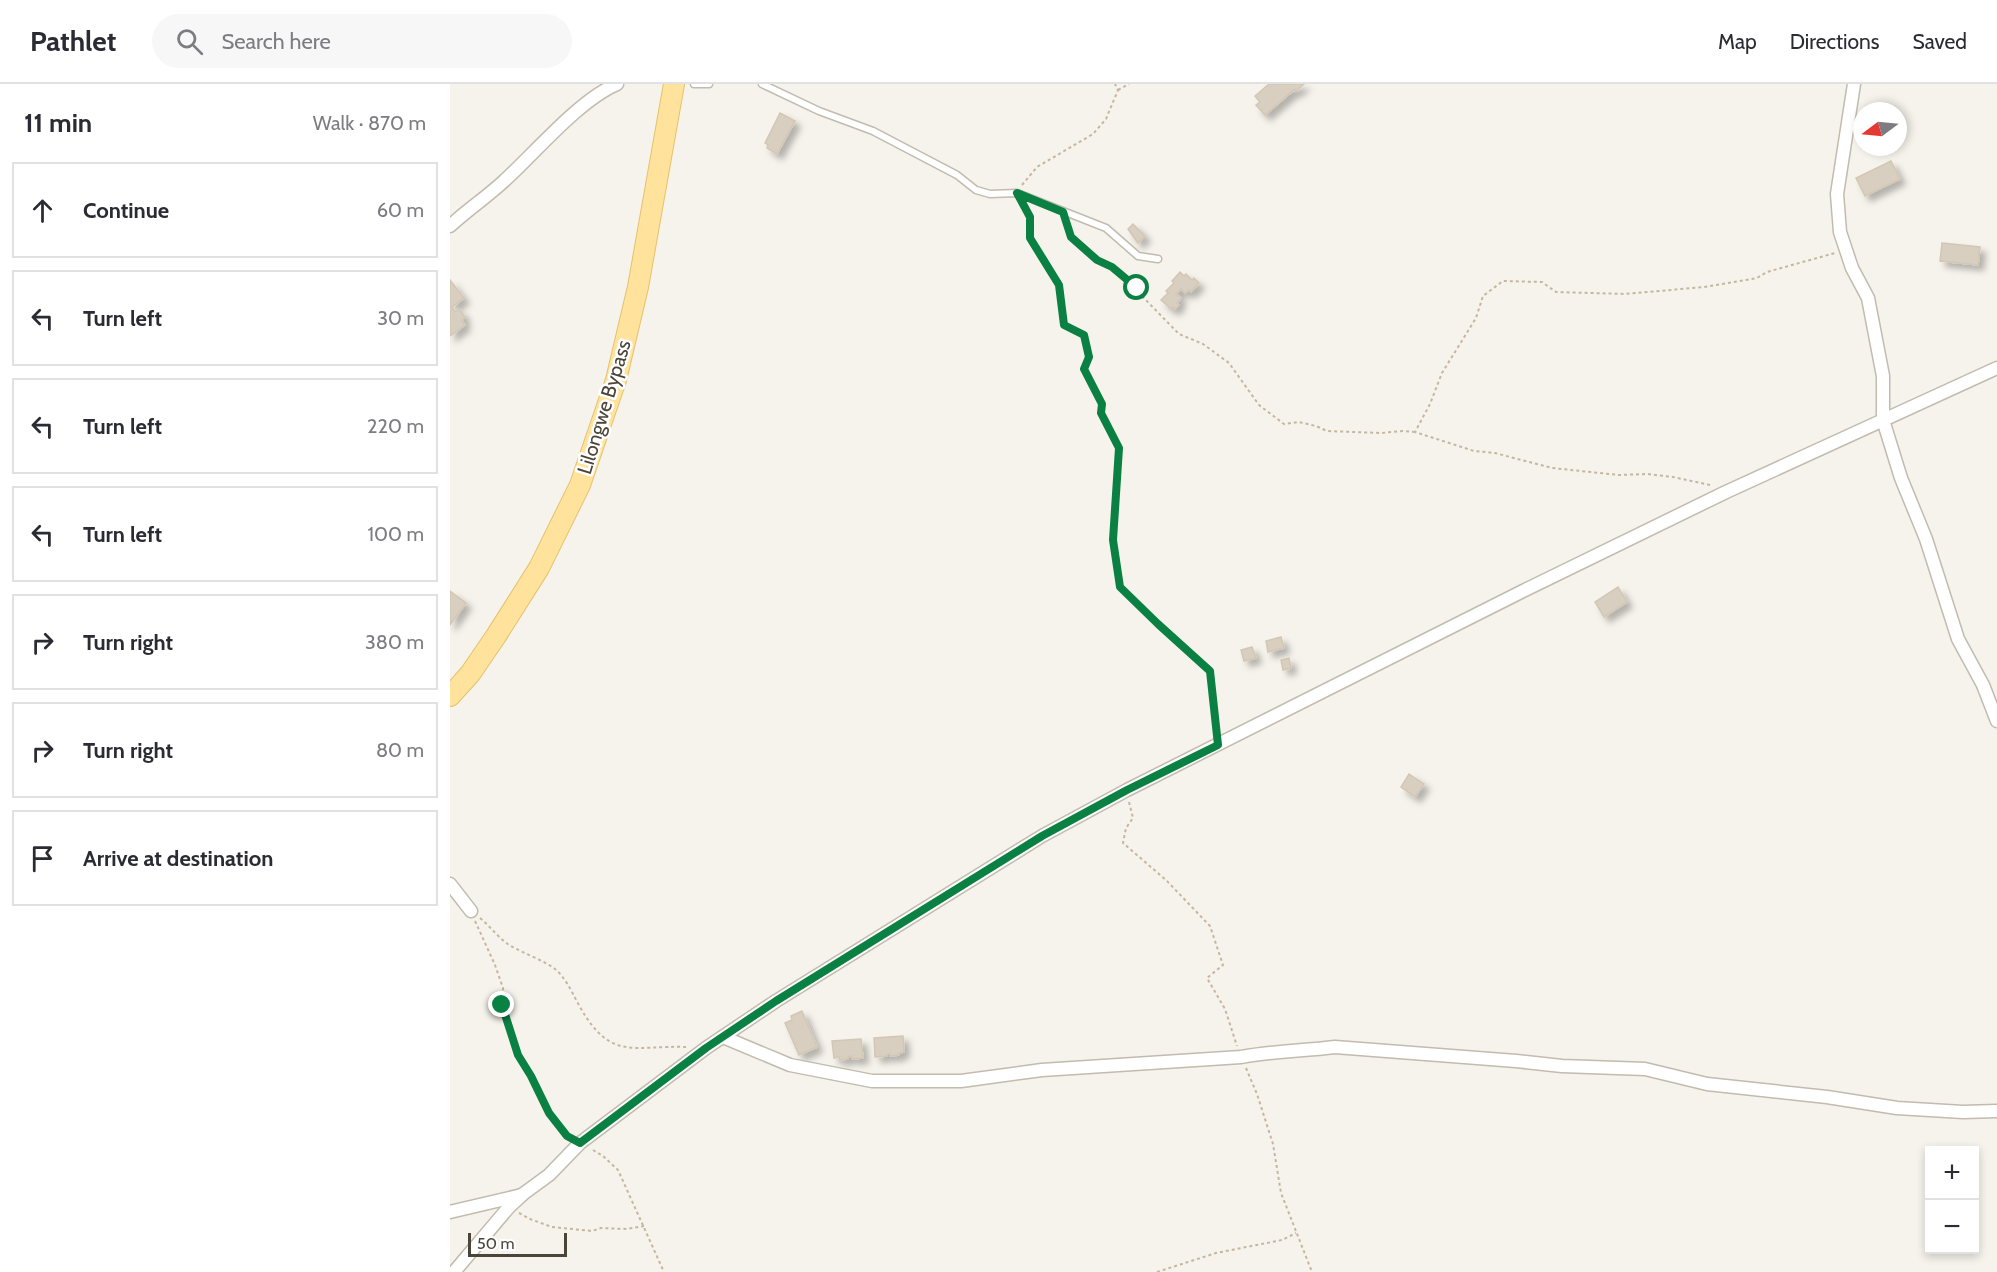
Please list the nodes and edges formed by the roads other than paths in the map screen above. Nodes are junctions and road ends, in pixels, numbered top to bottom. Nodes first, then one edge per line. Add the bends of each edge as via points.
1 (617, 84) edge
2 (674, 84) edge
3 (694, 84) edge
4 (709, 84) edge
5 (762, 84) edge
6 (1854, 84) edge
7 (453, 220) edge
8 (1158, 259) dead end
9 (1997, 368) edge
10 (1883, 420) junction
11 (450, 696) edge
12 (1997, 721) edge
13 (450, 884) edge
14 (471, 911) road end
15 (723, 1037) junction
16 (1997, 1111) edge
17 (523, 1194) junction
18 (450, 1212) edge
19 (454, 1272) edge

1 - 7 street via 604,90 502,183
2 - 11 main road, Lilongwe Bypass via 639,287 616,380 580,485 539,568 470,674
3 - 4 lane
5 - 8 lane via 873,131 957,175 976,190 1017,193 1106,228 1138,256
6 - 10 street via 1838,194 1839,224 1852,268 1868,298 1883,376
9 - 10 street
10 - 12 street via 1958,639
10 - 15 street via 1523,591 1127,790 1042,836
13 - 14 street
15 - 16 street via 790,1065 872,1082 961,1081 1042,1070 1335,1047 1645,1069 1707,1084 1897,1108
15 - 17 street via 580,1143 549,1175
17 - 18 street
17 - 19 street

